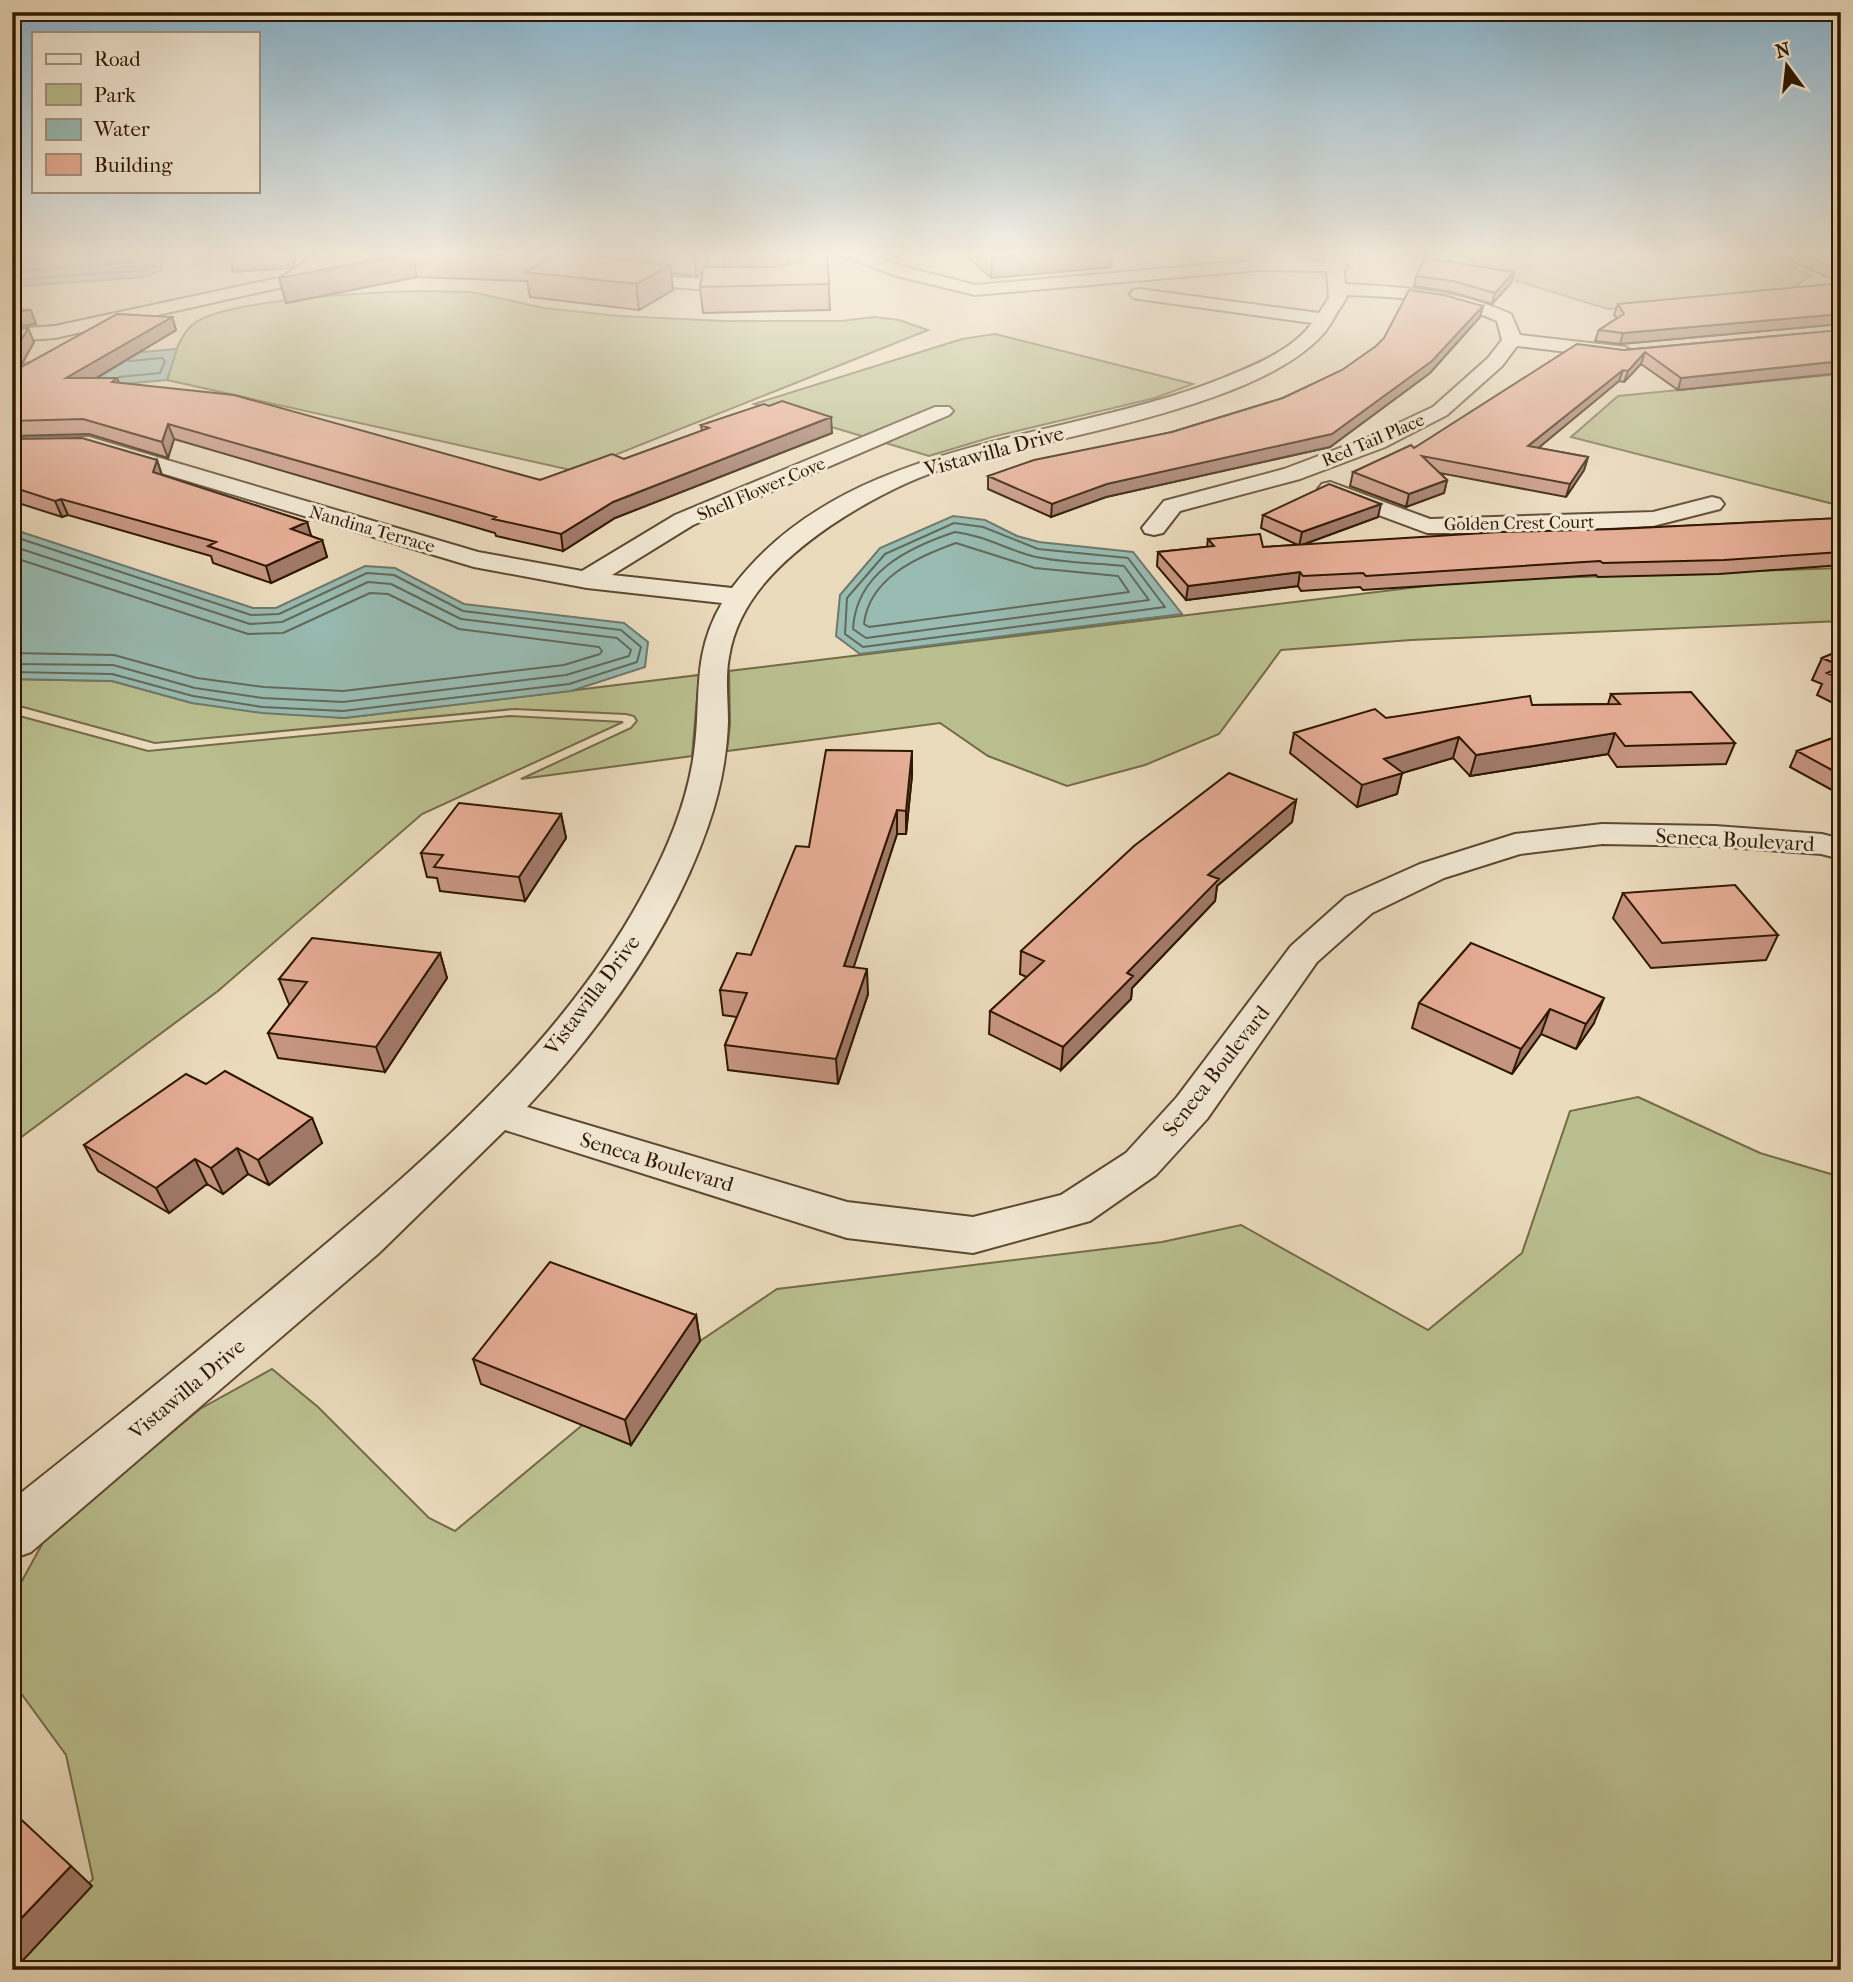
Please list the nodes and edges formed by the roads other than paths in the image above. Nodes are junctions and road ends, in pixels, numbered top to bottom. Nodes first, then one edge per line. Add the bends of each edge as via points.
1 (50, 344) edge
2 (1306, 344) edge
3 (1509, 344) edge
4 (1549, 344) edge
5 (1646, 351) edge
6 (30, 353) edge
7 (942, 411) dead end
8 (12, 445) edge
9 (1292, 474) junction
10 (1712, 503) dead end
11 (1154, 528) dead end
12 (587, 580) junction
13 (737, 597) junction
14 (1841, 849) edge
15 (495, 1112) junction
16 (12, 1534) edge

1 - 6 street
2 - 13 street, Vistawilla Drive via 1291,356 1202,394 1143,413 944,461 888,483 828,516 784,548
3 - 9 street, Red Tail Place via 1440,411 1377,442
4 - 5 street via 1620,353
7 - 12 street, Shell Flower Cove via 684,520
8 - 12 street, Nandina Terrace via 89,444 474,559
9 - 10 street, Golden Crest Court via 1427,526 1653,519
9 - 11 street, Red Tail Place via 1172,506
12 - 13 street, Nandina Terrace
13 - 15 street, Vistawilla Drive via 715,654 706,775 671,873 614,972 542,1063
14 - 15 street, Seneca Boulevard via 1715,836 1602,834 1515,844 1432,871 1359,905 1304,954 1192,1108 1141,1164 1074,1209 973,1235 847,1220
15 - 16 street, Vistawilla Drive via 428,1182 330,1269

